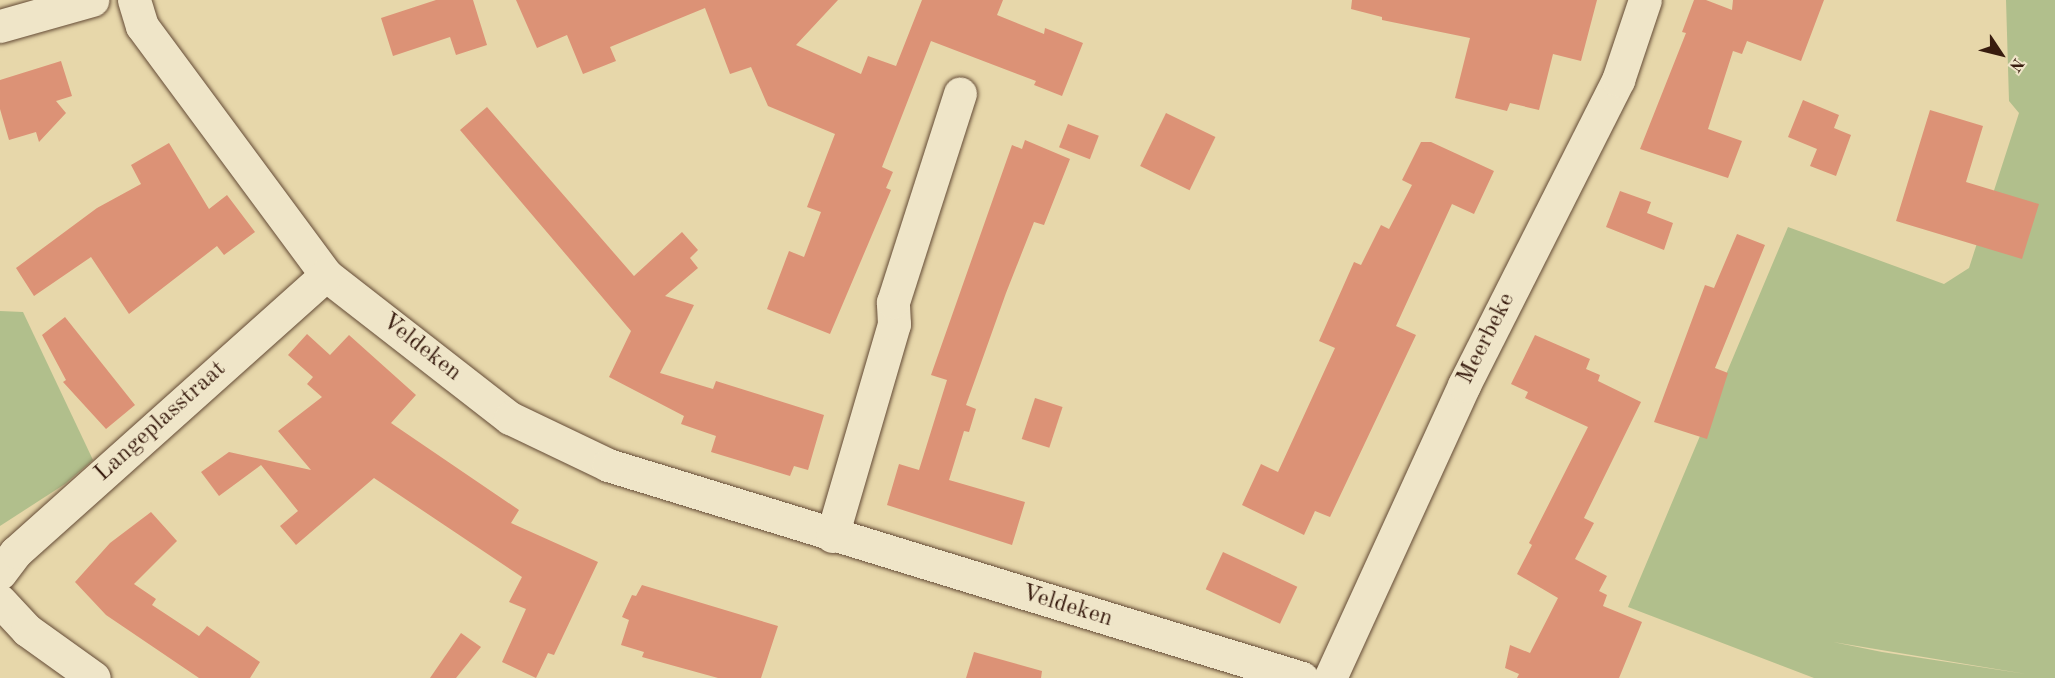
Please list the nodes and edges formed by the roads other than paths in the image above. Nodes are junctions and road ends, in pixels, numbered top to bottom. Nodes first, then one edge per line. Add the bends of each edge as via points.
1 (92, 0) edge
2 (134, 0) edge
3 (1645, 0) edge
4 (0, 26) edge
5 (960, 93) dead end
6 (326, 275) junction
7 (832, 536) junction
8 (0, 573) edge
9 (0, 602) edge
10 (94, 678) edge
11 (1302, 678) edge
12 (1329, 678) edge

1 - 4 street
2 - 6 street, Veldeken via 142,26
3 - 12 street, Meerbeke via 1618,80 1464,385
5 - 7 street via 893,302 894,324
6 - 7 street, Veldeken via 510,418 608,465
6 - 8 street, Langeplasstraat via 16,552
7 - 11 street, Veldeken
9 - 10 street via 27,630

